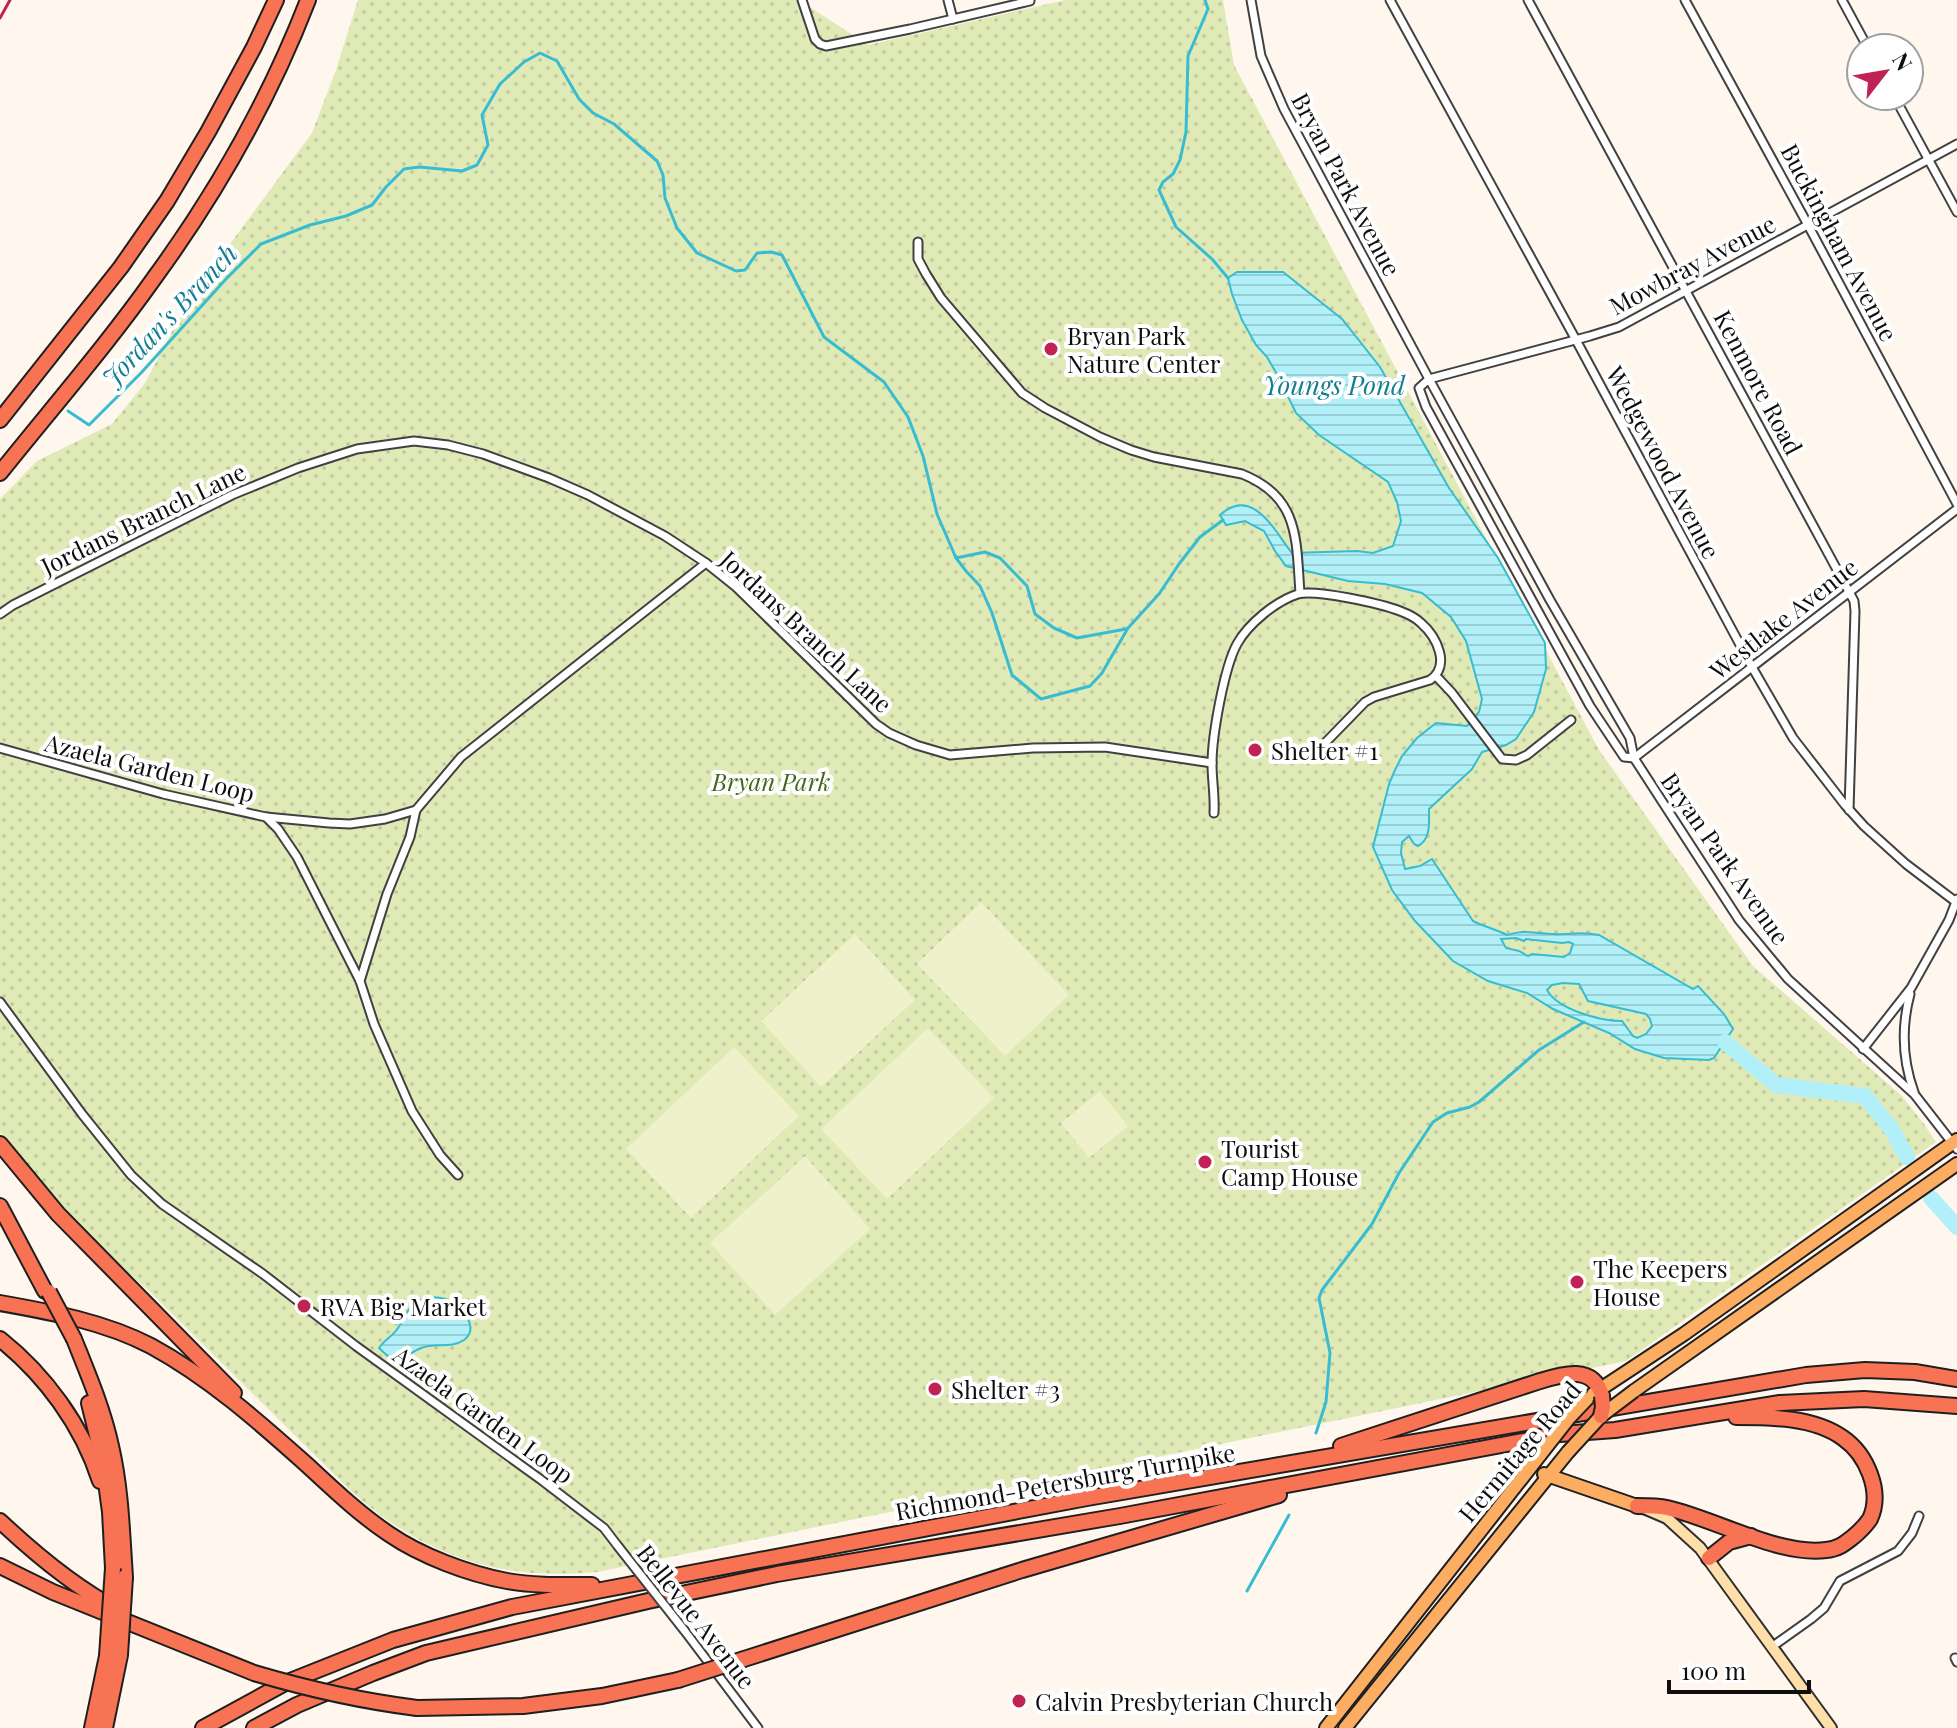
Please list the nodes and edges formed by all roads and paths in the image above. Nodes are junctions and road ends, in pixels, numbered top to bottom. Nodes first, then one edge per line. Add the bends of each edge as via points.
1 (276, 0) edge
2 (308, 0) edge
3 (802, 0) edge
4 (948, 0) edge
5 (1251, 0) edge
6 (1390, 0) edge
7 (1528, 0) edge
8 (1685, 0) edge
9 (1842, 0) edge
10 (1030, 1) edge
11 (953, 19) junction
12 (1859, 32) edge
13 (1903, 112) edge
14 (1957, 144) edge
15 (1929, 159) junction
16 (1957, 212) edge
17 (1808, 225) junction
18 (918, 242) dead end
19 (1687, 290) junction
20 (1576, 340) junction
21 (1429, 379) junction
22 (0, 420) edge
23 (0, 473) edge
24 (1957, 506) edge
25 (706, 563) junction
26 (1850, 591) junction
27 (1300, 593) junction
28 (0, 614) edge
29 (1752, 667) junction
30 (1436, 676) junction
31 (1571, 720) dead end
32 (1325, 743) dead end
33 (0, 748) edge
34 (1634, 758) junction
35 (1212, 763) junction
36 (416, 810) junction
37 (1849, 810) junction
38 (1214, 813) dead end
39 (266, 817) junction
40 (1956, 900) edge
41 (360, 981) junction
42 (1911, 988) junction
43 (0, 1002) edge
44 (1863, 1049) junction
45 (1915, 1095) junction
46 (0, 1144) edge
47 (1956, 1144) edge
48 (1957, 1164) edge
49 (458, 1175) dead end
50 (0, 1206) edge
51 (0, 1303) edge
52 (70, 1338) junction
53 (0, 1339) edge
54 (1957, 1379) edge
55 (1596, 1394) junction
56 (1957, 1406) edge
57 (1601, 1416) junction
58 (1680, 1419) junction
59 (294, 1453) junction
60 (1293, 1462) junction
61 (1530, 1468) junction
62 (1360, 1472) junction
63 (1548, 1476) junction
64 (1637, 1506) junction
65 (110, 1512) junction
66 (1919, 1516) dead end
67 (0, 1521) edge
68 (604, 1528) joint
69 (1752, 1536) junction
70 (1709, 1558) junction
71 (0, 1566) edge
72 (119, 1573) junction
73 (624, 1585) junction
74 (1773, 1646) junction
75 (200, 1652) junction
76 (113, 1655) junction
77 (92, 1728) edge
78 (105, 1728) edge
79 (203, 1728) edge
80 (254, 1728) edge
81 (758, 1728) edge
82 (1326, 1728) edge
83 (1345, 1728) edge
84 (1831, 1728) edge

1 - 22 highway via 167,201
2 - 23 highway via 267,93 195,219
3 - 11 street via 815,39 826,46
4 - 11 street
5 - 21 street, Bryan Park Avenue via 1268,76
6 - 20 street, Wedgewood Avenue
7 - 19 street, Kenmore Road
8 - 17 street, Buckingham Avenue
9 - 12 street
10 - 11 street
13 - 15 street
14 - 15 street, Mowbray Avenue
15 - 16 street
15 - 17 street, Mowbray Avenue
17 - 19 street, Mowbray Avenue
17 - 24 street, Buckingham Avenue
18 - 27 street via 918,259 941,298 1022,393 1131,450 1242,474 1274,492 1291,521
19 - 20 street, Mowbray Avenue via 1619,327
19 - 26 street, Kenmore Road
20 - 21 street, Mowbray Avenue
20 - 29 street, Wedgewood Avenue
21 - 34 street, Bryan Park Avenue via 1630,738
21 - 34 street, Bryan Park Avenue via 1419,388 1426,407 1590,706 1624,757
24 - 26 street, Westlake Avenue
25 - 28 street, Jordans Branch Lane via 652,529 549,478 483,454 414,441 357,449 256,485
25 - 35 street, Jordans Branch Lane via 876,724 916,745 950,755 1105,747
25 - 36 street via 461,757
26 - 29 street, Westlake Avenue
26 - 37 street, Kenmore Road via 1855,611
27 - 30 street via 1390,607 1413,616 1439,650 1442,659
27 - 35 street via 1248,628 1236,646 1216,721
29 - 34 street, Westlake Avenue
29 - 37 street, Wedgewood Avenue via 1793,738
30 - 31 street via 1502,759 1527,755
30 - 32 street via 1365,702
33 - 39 street, Azaela Garden Loop
34 - 44 street, Bryan Park Avenue via 1739,920 1788,979
35 - 38 street
36 - 39 street via 350,824
36 - 41 street
37 - 40 street, Wedgewood Avenue via 1906,864
39 - 41 street, Azaela Garden Loop via 297,857
40 - 42 street
41 - 49 street, Azaela Garden Loop via 412,1111
42 - 44 street
42 - 45 street via 1903,1038
43 - 68 street, Azaela Garden Loop via 92,1127 162,1204
44 - 45 street, Bryan Park Avenue
45 - 47 street, Bryan Park Avenue
46 - 59 highway via 58,1214
47 - 55 main road, Hermitage Road
48 - 57 main road, Hermitage Road, bridge
50 - 52 highway, bridge
51 - 59 highway via 115,1330 151,1346 217,1388
52 - 65 highway via 103,1460
52 - 72 highway via 93,1387 111,1446 121,1514
53 - 65 highway via 52,1391 79,1432
54 - 60 highway, Richmond-Petersburg Turnpike via 1865,1370 1806,1375
55 - 57 highway, bridge
55 - 60 highway via 1591,1379 1580,1374 1550,1378
55 - 61 main road, Hermitage Road, bridge via 1569,1418
56 - 58 highway, Richmond-Petersburg Turnpike via 1864,1399 1780,1403
57 - 63 main road, Hermitage Road, bridge
58 - 62 highway, Richmond-Petersburg Turnpike via 1560,1434
58 - 69 highway via 1813,1423 1842,1437 1868,1467 1874,1483 1870,1519 1841,1547 1798,1550
59 - 73 highway via 390,1535 471,1572 551,1585
60 - 73 highway, Richmond-Petersburg Turnpike
61 - 63 main road
61 - 82 main road, Hermitage Road
62 - 75 highway, bridge via 1022,1570 678,1680 602,1696 523,1706 417,1708 308,1690
62 - 80 highway, Richmond-Petersburg Turnpike via 777,1574 480,1639 373,1673
63 - 64 main road
63 - 83 main road, Hermitage Road
64 - 69 highway via 1664,1507
64 - 70 street via 1667,1518
65 - 72 highway
66 - 74 street via 1898,1551 1846,1575 1824,1608
67 - 75 highway via 100,1600
68 - 81 street, Bellevue Avenue, bridge
69 - 70 highway via 1729,1542
70 - 74 street
71 - 75 highway
72 - 76 highway, bridge
73 - 79 highway, Richmond-Petersburg Turnpike via 512,1607 393,1640 285,1683
74 - 84 street
76 - 77 highway
76 - 78 highway

